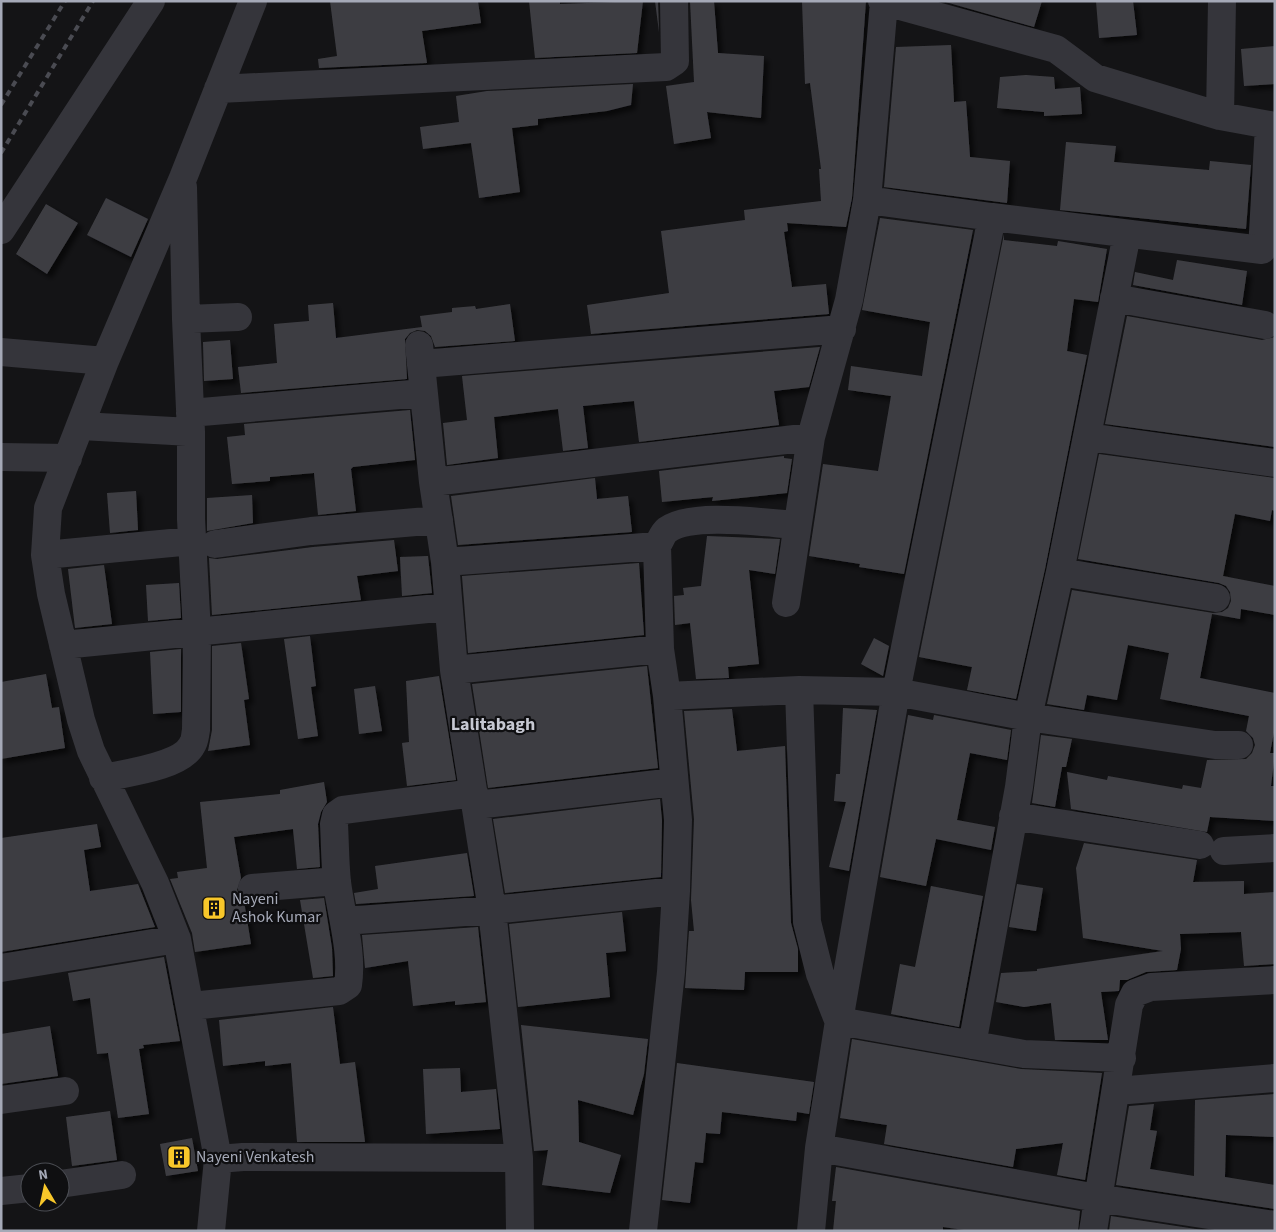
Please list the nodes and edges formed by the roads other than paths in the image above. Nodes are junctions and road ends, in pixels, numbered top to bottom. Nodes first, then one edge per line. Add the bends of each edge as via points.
1 (151, 1) edge
2 (253, 1) edge
3 (674, 1) edge
4 (1222, 1) edge
5 (883, 2) edge
6 (218, 89) junction
7 (1220, 116) junction
8 (1272, 126) edge
9 (182, 178) junction
10 (867, 200) junction
11 (992, 217) junction
12 (1, 230) edge
13 (1127, 234) junction
14 (1268, 250) edge
15 (1114, 298) junction
16 (238, 317) dead end
17 (186, 319) junction
18 (1265, 325) dead end
19 (842, 329) junction
20 (1, 352) edge
21 (106, 361) junction
22 (423, 393) junction
23 (191, 423) junction
24 (80, 426) junction
25 (1088, 437) junction
26 (811, 438) junction
27 (1, 457) edge
28 (68, 458) junction
29 (1275, 463) edge
30 (433, 482) junction
31 (439, 520) junction
32 (796, 525) junction
33 (204, 542) junction
34 (657, 546) junction
35 (45, 555) junction
36 (444, 562) junction
37 (1060, 572) junction
38 (1216, 598) dead end
39 (786, 603) dead end
40 (448, 607) junction
41 (197, 632) junction
42 (63, 645) junction
43 (660, 649) junction
44 (454, 670) junction
45 (799, 690) junction
46 (896, 692) junction
47 (667, 696) junction
48 (1028, 717) junction
49 (1239, 745) dead end
50 (103, 778) junction
51 (674, 782) junction
52 (475, 799) junction
53 (1014, 816) junction
54 (1275, 848) edge
55 (337, 881) junction
56 (252, 888) dead end
57 (676, 891) junction
58 (492, 910) junction
59 (344, 921) junction
60 (177, 939) junction
61 (1, 968) edge
62 (1275, 980) edge
63 (190, 1006) junction
64 (838, 1021) junction
65 (972, 1045) junction
66 (1122, 1058) junction
67 (1275, 1078) edge
68 (65, 1091) dead end
69 (1116, 1091) junction
70 (1, 1100) edge
71 (819, 1148) junction
72 (519, 1158) junction
73 (218, 1159) junction
74 (122, 1175) dead end
75 (70, 1183) edge
76 (20, 1189) edge
77 (1, 1191) edge
78 (1097, 1198) junction
79 (1275, 1226) edge
80 (211, 1231) edge
81 (520, 1231) edge
82 (643, 1231) edge
83 (811, 1231) edge
84 (1093, 1231) edge

1 - 12 street
2 - 6 street
3 - 6 street via 675,61 666,67
4 - 7 street
5 - 7 street via 1056,49 1095,78
5 - 10 street
6 - 9 street
7 - 8 street
8 - 14 street
9 - 17 street
9 - 21 street
10 - 11 street
10 - 19 street
11 - 13 street
11 - 46 street
13 - 14 street
13 - 15 street
15 - 18 street
15 - 25 street
16 - 17 street
17 - 23 street
19 - 22 street via 420,355
19 - 26 street
20 - 21 street
21 - 24 street
22 - 23 street
22 - 30 street
23 - 24 street
23 - 33 street
24 - 28 street
25 - 29 street
25 - 37 street
26 - 30 street
26 - 32 street
27 - 28 street
28 - 35 street via 48,508
30 - 31 street
31 - 33 street
31 - 36 street
32 - 34 street via 698,520 679,523 666,531
32 - 39 street
33 - 35 street
33 - 41 street
34 - 36 street
34 - 43 street
35 - 42 street
36 - 40 street
37 - 38 street
37 - 48 street
40 - 41 street
40 - 44 street
41 - 42 street
41 - 50 street via 196,730 192,746 184,755 160,766
42 - 50 street via 81,720
43 - 44 street
43 - 47 street
44 - 52 street
45 - 46 street
45 - 47 street
45 - 64 street via 807,922 820,974
46 - 48 street
46 - 64 street
47 - 51 street
48 - 49 street via 1215,745
48 - 53 street
50 - 60 street via 155,883
51 - 52 street
51 - 57 street via 678,820
52 - 55 street via 343,810 336,815 334,824
52 - 58 street
53 - 54 street via 1212,848
53 - 65 street
55 - 56 street
55 - 59 street
57 - 58 street
57 - 82 street via 671,972
58 - 59 street
58 - 72 street
59 - 63 street via 349,976 348,985 339,991
60 - 61 street
60 - 63 street
62 - 66 street via 1151,987 1135,993 1129,1005
63 - 73 street
64 - 65 street
64 - 71 street
65 - 66 street via 1024,1054
66 - 69 street
67 - 69 street
68 - 70 street
69 - 78 street
71 - 78 street
71 - 83 street
72 - 73 street
72 - 81 street
73 - 80 street
74 - 75 street
76 - 77 street
78 - 79 street
78 - 84 street

